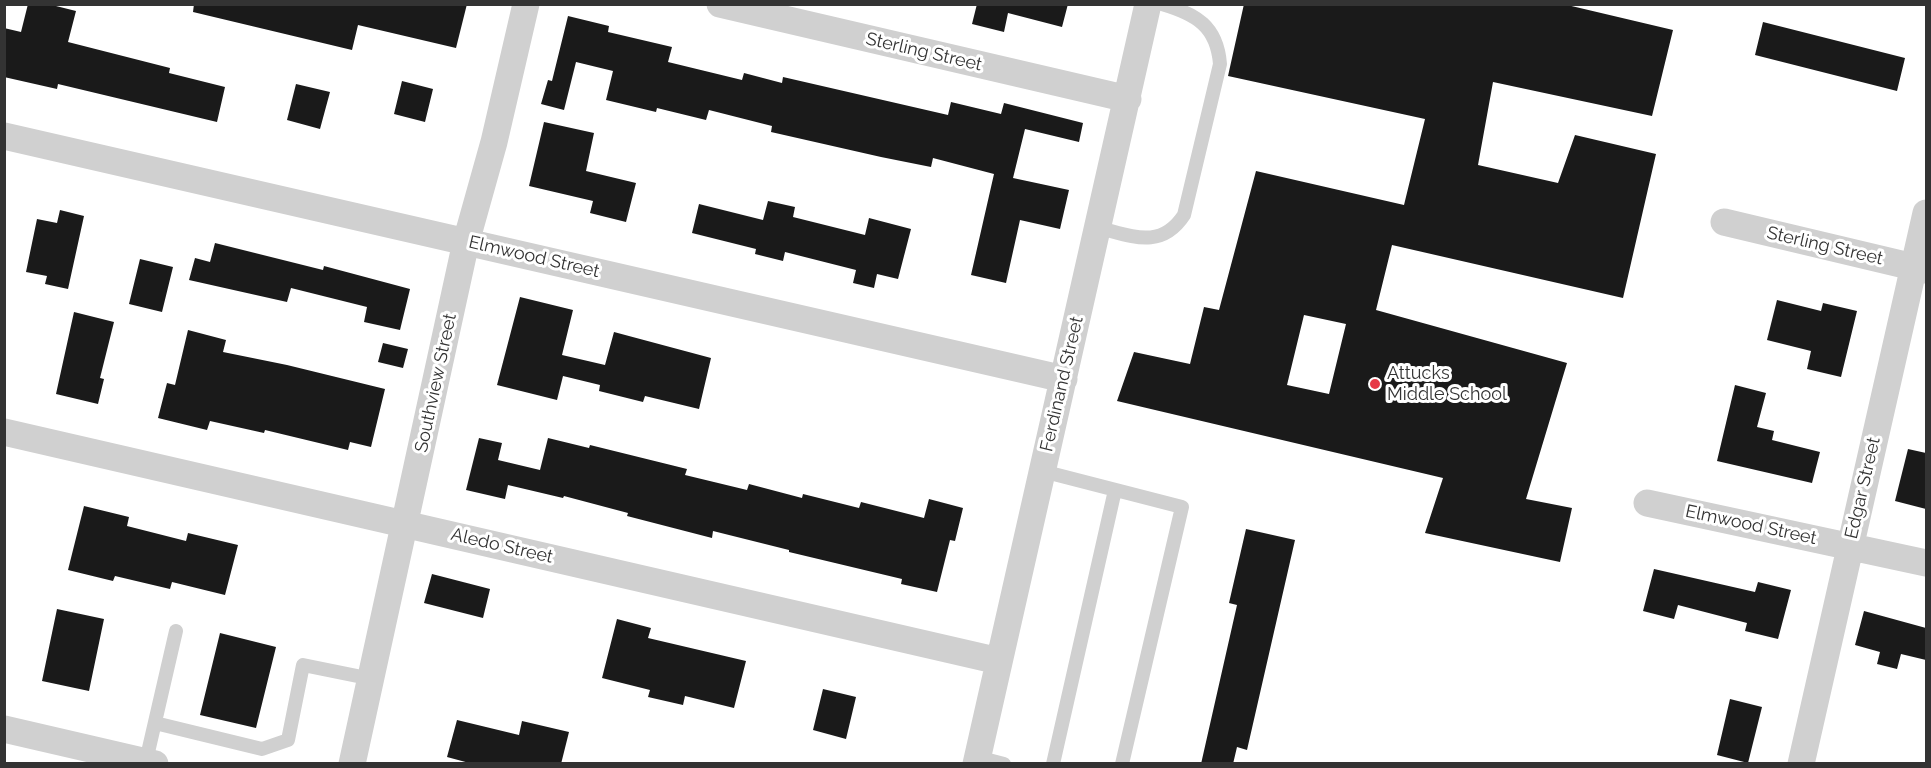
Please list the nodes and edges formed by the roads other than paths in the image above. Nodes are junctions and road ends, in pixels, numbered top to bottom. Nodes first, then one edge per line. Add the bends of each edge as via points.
1 (526, 4) edge
2 (720, 4) edge
3 (1148, 4) edge
4 (1162, 4) edge
5 (1128, 99) junction
6 (4, 136) edge
7 (1926, 213) edge
8 (1724, 222) dead end
9 (1099, 228) junction
10 (466, 242) junction
11 (1921, 269) edge
12 (1064, 379) junction
13 (4, 432) edge
14 (1042, 471) junction
15 (1115, 490) junction
16 (1647, 502) dead end
17 (405, 524) junction
18 (1849, 547) junction
19 (1926, 563) edge
20 (176, 631) dead end
21 (999, 661) junction
22 (372, 679) junction
23 (155, 723) junction
24 (4, 729) edge
25 (262, 749) junction
26 (976, 760) edge
27 (150, 762) edge
28 (259, 764) edge
29 (352, 764) edge
30 (1004, 764) edge
31 (1053, 764) edge
32 (1122, 764) edge
33 (1801, 764) edge

1 - 10 street, Southview Street
2 - 5 street, Sterling Street
3 - 5 street, Ferdinand Street
4 - 9 lane via 1196,18 1219,47 1220,64 1184,215 1166,235 1153,239
5 - 9 street, Ferdinand Street
6 - 10 street, Elmwood Street
7 - 11 street, Edgar Street
8 - 11 street, Sterling Street
9 - 12 street, Ferdinand Street
10 - 12 street, Elmwood Street
10 - 17 street, Southview Street
11 - 18 street, Edgar Street
12 - 14 street, Ferdinand Street
13 - 17 street, Aledo Street
14 - 15 lane
14 - 21 street, Ferdinand Street
15 - 31 lane
15 - 32 lane via 1182,507
16 - 18 street, Elmwood Street
17 - 21 street, Aledo Street
17 - 22 street, Southview Street
18 - 19 street, Elmwood Street
18 - 33 street, Edgar Street
20 - 23 lane
21 - 26 street, Ferdinand Street
22 - 25 lane via 303,665 288,740
22 - 29 street, Southview Street
23 - 25 lane
23 - 27 lane
24 - 27 street
25 - 28 lane
26 - 30 lane

